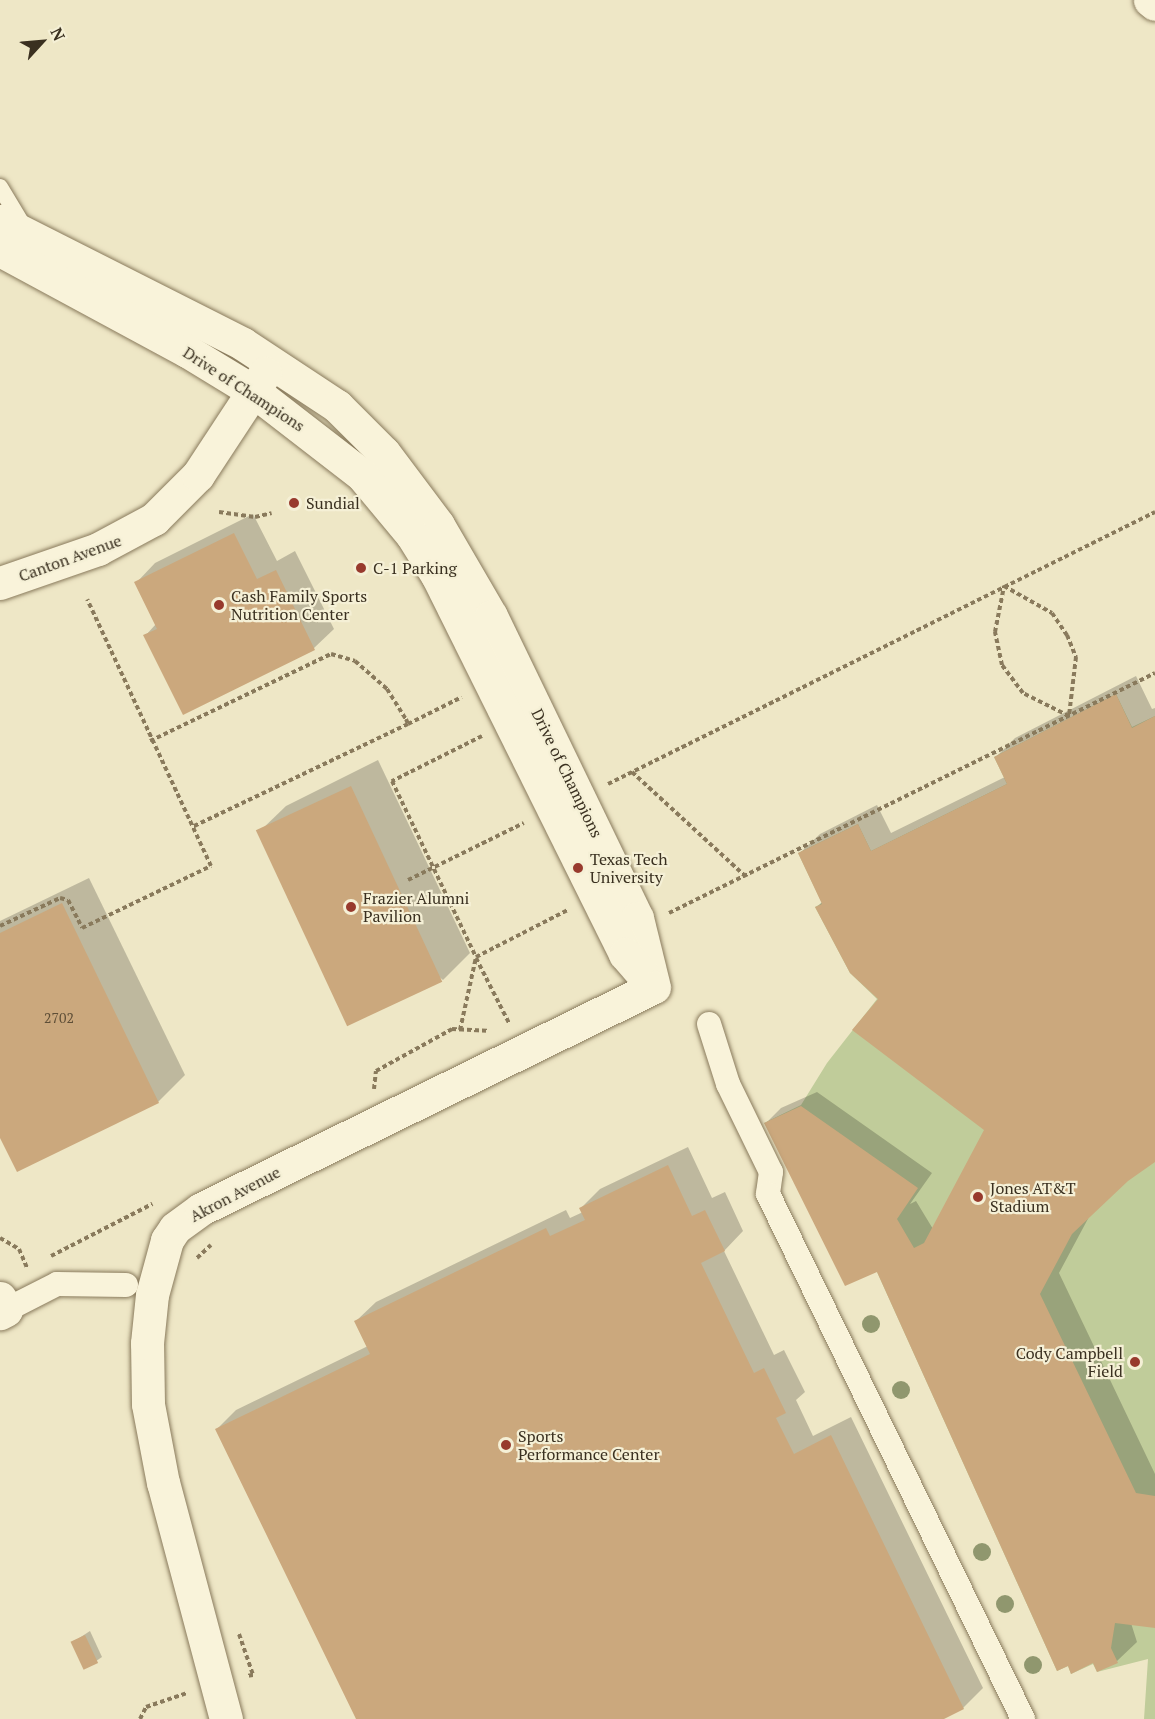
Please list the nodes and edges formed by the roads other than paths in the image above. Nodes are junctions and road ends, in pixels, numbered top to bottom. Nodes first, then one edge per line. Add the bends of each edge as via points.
1 (1150, 0) edge
2 (1155, 4) edge
3 (0, 187) edge
4 (0, 221) edge
5 (31, 238) junction
6 (0, 250) edge
7 (271, 362) junction
8 (256, 393) junction
9 (0, 582) edge
10 (654, 987) junction
11 (709, 1024) dead end
12 (126, 1285) dead end
13 (2, 1307) edge
14 (226, 1719) edge
15 (1023, 1719) edge

1 - 2 street
3 - 5 lane
4 - 5 street, Drive of Champions
5 - 7 street, Drive of Champions via 237,341
6 - 8 street, Drive of Champions via 187,351
7 - 8 street, Canton Avenue
7 - 10 street, Drive of Champions via 337,406 384,453 460,559 637,918
8 - 9 street, Canton Avenue via 198,475 154,519 98,549
8 - 10 street, Drive of Champions via 362,475 412,535 438,577 624,954
10 - 14 street, Akron Avenue via 201,1209 175,1228 167,1240 152,1295 146,1352 148,1404 158,1464
11 - 15 street via 728,1084 771,1172 768,1194
12 - 13 street via 57,1284

